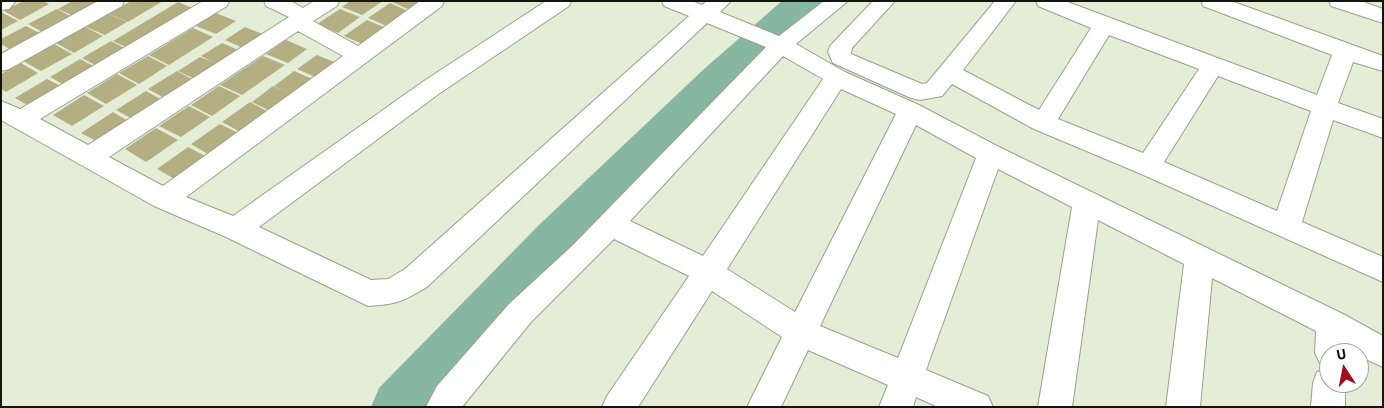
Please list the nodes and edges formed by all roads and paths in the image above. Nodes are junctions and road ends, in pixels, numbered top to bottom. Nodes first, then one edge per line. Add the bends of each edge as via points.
1 (6, 1) edge
2 (114, 1) edge
3 (274, 1) edge
4 (329, 1) edge
5 (434, 1) edge
6 (561, 1) edge
7 (672, 1) edge
8 (838, 1) edge
9 (885, 1) edge
10 (1006, 1) edge
11 (1046, 1) edge
12 (1211, 1) edge
13 (1339, 1) edge
14 (216, 2) edge
15 (1, 4) edge
16 (712, 8) edge
17 (1383, 16) edge
18 (300, 20) junction
19 (1104, 25) junction
20 (776, 43) junction
21 (1345, 52) junction
22 (358, 55) junction
23 (1, 64) edge
24 (1383, 64) edge
25 (1213, 66) junction
26 (949, 72) junction
27 (837, 76) junction
28 (1324, 108) junction
29 (910, 111) junction
30 (12, 114) edge
31 (1043, 123) junction
32 (1383, 129) edge
33 (990, 154) junction
34 (89, 157) junction
35 (1148, 166) junction
36 (164, 198) junction
37 (1087, 202) junction
38 (610, 224) junction
39 (1286, 228) junction
40 (236, 229) junction
41 (1199, 258) junction
42 (1383, 270) edge
43 (708, 272) junction
44 (800, 332) junction
45 (1331, 339) edge
46 (1383, 354) edge
47 (907, 377) junction
48 (1329, 393) edge
49 (442, 407) edge
50 (619, 407) edge
51 (764, 407) edge
52 (896, 407) edge
53 (976, 407) edge
54 (1055, 407) edge
55 (1183, 407) edge
56 (1328, 407) edge

1 - 15 street
2 - 23 street
3 - 18 street
4 - 18 street
5 - 22 street
6 - 40 street via 432,87
7 - 16 street
8 - 20 street
9 - 26 street via 841,46 841,58 920,92 934,90
10 - 26 street
11 - 19 street
12 - 21 street
13 - 17 street
14 - 30 street
16 - 20 street via 733,25
16 - 40 street via 416,278 394,292 368,293
18 - 22 street
18 - 34 street
19 - 25 street
19 - 31 street
20 - 27 street
20 - 38 street
21 - 24 street
21 - 28 street
22 - 36 street
25 - 28 street
25 - 35 street
26 - 31 street
27 - 29 street
27 - 43 street
28 - 32 street
28 - 39 street
29 - 33 street
29 - 44 street
30 - 34 street
31 - 35 street
33 - 37 street
33 - 47 street
34 - 36 street
35 - 39 street
36 - 40 street
37 - 41 street
37 - 54 street
38 - 43 street
38 - 49 street via 520,313
39 - 42 street
41 - 45 street
41 - 55 street
43 - 44 street
43 - 50 street
44 - 47 street
44 - 51 street
45 - 46 street
47 - 52 street
47 - 53 street
48 - 56 street

